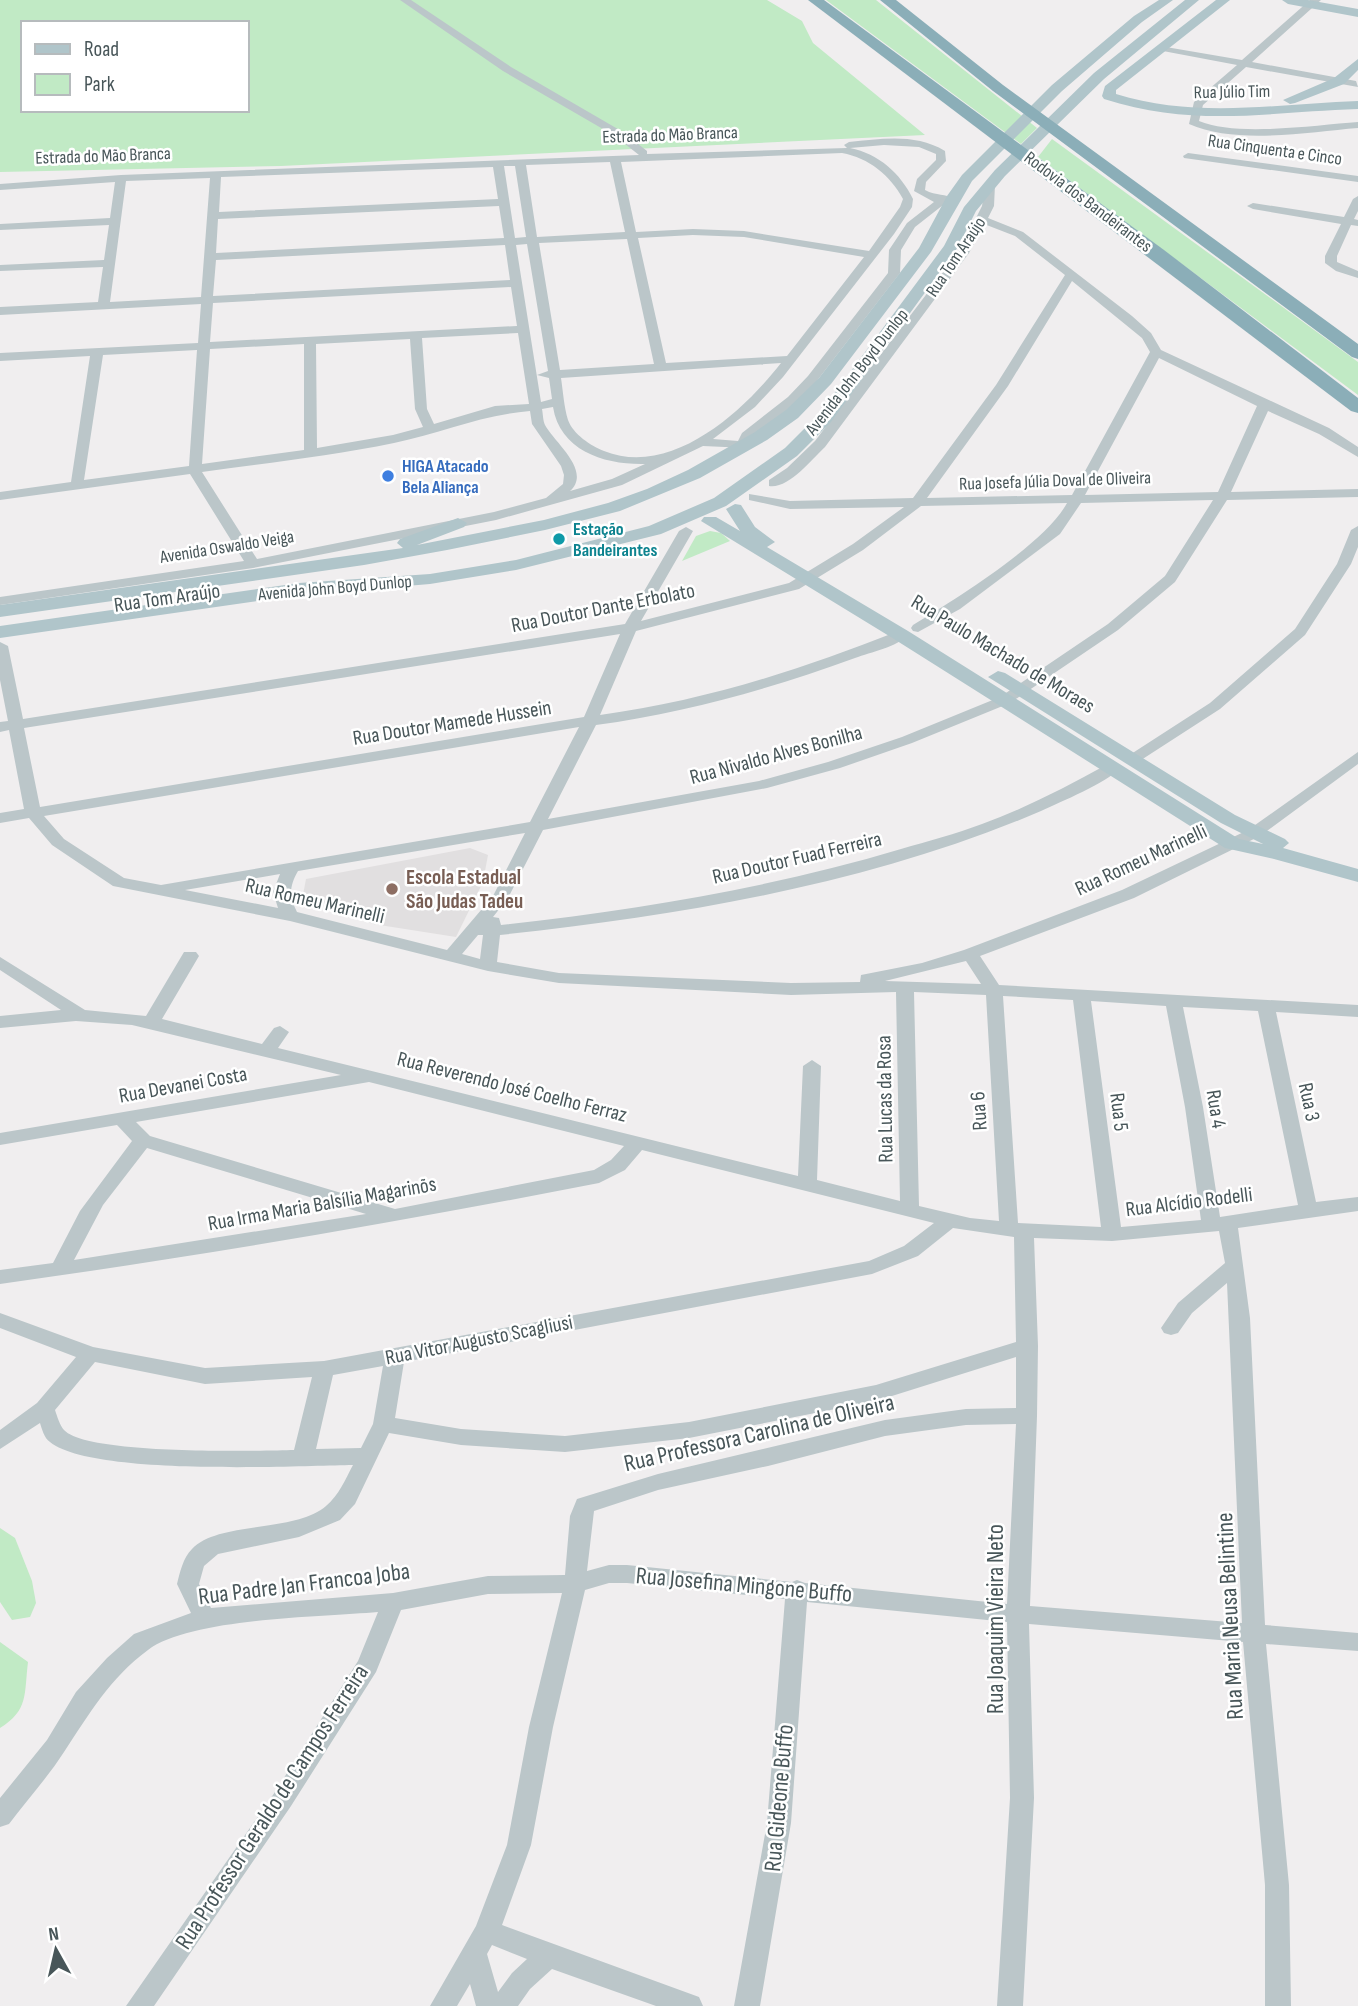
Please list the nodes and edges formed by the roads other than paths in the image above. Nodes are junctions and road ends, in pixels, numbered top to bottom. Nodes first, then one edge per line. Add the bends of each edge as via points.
1 (405, 0) edge
2 (815, 0) edge
3 (887, 0) edge
4 (1139, 0) edge
5 (1161, 0) edge
6 (1224, 0) edge
7 (1288, 0) edge
8 (1194, 1) edge
9 (1314, 2) edge
10 (1358, 13) edge
11 (1138, 19) junction
12 (1163, 48) junction
13 (1246, 63) junction
14 (1358, 63) edge
15 (1099, 76) junction
16 (1339, 81) junction
17 (1357, 83) edge
18 (1296, 99) junction
19 (1321, 105) junction
20 (1358, 105) edge
21 (1196, 113) junction
22 (1358, 125) edge
23 (876, 144) junction
24 (643, 153) junction
25 (867, 155) junction
26 (1188, 156) dead end
27 (615, 160) junction
28 (520, 164) junction
29 (979, 165) joint
30 (498, 166) junction
31 (250, 169) junction
32 (885, 171) junction
33 (293, 173) junction
34 (216, 175) junction
35 (925, 175) junction
36 (0, 177) edge
37 (121, 178) junction
38 (995, 179) junction
39 (1358, 179) edge
40 (0, 187) edge
41 (948, 198) junction
42 (1358, 200) edge
43 (503, 202) junction
44 (1253, 206) dead end
45 (215, 216) junction
46 (916, 219) junction
47 (983, 220) junction
48 (115, 221) junction
49 (1353, 222) edge
50 (0, 227) edge
51 (890, 232) junction
52 (1019, 234) junction
53 (632, 235) junction
54 (974, 235) junction
55 (533, 240) junction
56 (509, 242) junction
57 (870, 255) junction
58 (211, 257) junction
59 (107, 263) junction
60 (0, 268) edge
61 (1358, 275) edge
62 (1070, 276) junction
63 (516, 283) junction
64 (206, 300) junction
65 (103, 306) junction
66 (0, 312) edge
67 (523, 328) junction
68 (416, 334) junction
69 (310, 340) junction
70 (204, 346) junction
71 (97, 352) junction
72 (1156, 352) junction
73 (1358, 353) edge
74 (0, 357) edge
75 (790, 359) junction
76 (736, 363) junction
77 (661, 368) junction
78 (555, 374) junction
79 (779, 374) junction
80 (530, 381) junction
81 (558, 402) junction
82 (1264, 405) junction
83 (534, 407) junction
84 (1358, 407) edge
85 (480, 414) junction
86 (431, 430) junction
87 (701, 442) junction
88 (742, 444) junction
89 (791, 452) junction
90 (1358, 453) edge
91 (310, 454) junction
92 (678, 455) junction
93 (195, 470) junction
94 (774, 483) junction
95 (77, 486) junction
96 (1358, 493) edge
97 (1223, 495) junction
98 (0, 496) edge
99 (754, 498) junction
100 (1076, 499) junction
101 (545, 504) junction
102 (915, 504) junction
103 (735, 509) junction
104 (710, 521) junction
105 (458, 523) junction
106 (1358, 530) edge
107 (686, 531) junction
108 (396, 555) junction
109 (539, 563) junction
110 (253, 564) junction
111 (812, 575) junction
112 (439, 580) junction
113 (403, 582) junction
114 (0, 601) edge
115 (0, 611) edge
116 (630, 628) junction
117 (0, 632) edge
118 (909, 632) junction
119 (0, 646) edge
120 (1013, 695) junction
121 (590, 721) junction
122 (8, 726) edge
123 (1358, 757) edge
124 (1133, 759) junction
125 (1112, 768) junction
126 (33, 813) junction
127 (0, 818) edge
128 (536, 826) junction
129 (1254, 833) junction
130 (1232, 844) junction
131 (292, 867) junction
132 (1328, 868) junction
133 (246, 875) junction
134 (1358, 876) edge
135 (153, 891) junction
136 (234, 905) junction
137 (290, 916) junction
138 (484, 930) junction
139 (971, 954) junction
140 (190, 956) dead end
141 (450, 957) junction
142 (0, 962) edge
143 (488, 967) junction
144 (924, 968) junction
145 (905, 986) junction
146 (822, 988) junction
147 (994, 990) junction
148 (1082, 995) junction
149 (1173, 999) junction
150 (1266, 1005) junction
151 (1358, 1011) edge
152 (80, 1014) junction
153 (0, 1022) edge
154 (151, 1022) junction
155 (280, 1032) dead end
156 (267, 1050) junction
157 (812, 1066) dead end
158 (373, 1076) junction
159 (121, 1119) junction
160 (0, 1139) edge
161 (143, 1140) junction
162 (638, 1142) junction
163 (807, 1186) junction
164 (1358, 1204) edge
165 (1308, 1209) junction
166 (910, 1210) junction
167 (394, 1216) junction
168 (949, 1221) junction
169 (1220, 1224) junction
170 (1017, 1231) junction
171 (1112, 1234) junction
172 (1235, 1265) junction
173 (61, 1267) junction
174 (0, 1277) edge
175 (0, 1320) edge
176 (1171, 1328) dead end
177 (1028, 1346) junction
178 (90, 1354) junction
179 (395, 1356) junction
180 (324, 1369) junction
181 (44, 1409) junction
182 (1027, 1416) junction
183 (383, 1424) junction
184 (0, 1441) edge
185 (365, 1457) junction
186 (303, 1458) junction
187 (575, 1584) junction
188 (797, 1589) junction
189 (393, 1602) junction
190 (1018, 1614) junction
191 (204, 1618) junction
192 (1254, 1634) junction
193 (1358, 1642) edge
194 (0, 1816) edge
195 (481, 1942) junction
196 (548, 1956) junction
197 (139, 2006) edge
198 (443, 2006) edge
199 (489, 2006) edge
200 (503, 2006) edge
201 (690, 2006) edge
202 (747, 2006) edge
203 (1010, 2006) edge
204 (1278, 2006) edge

1 - 24 street
2 - 84 highway, Rodovia dos Bandeirantes
3 - 73 highway, Rodovia dos Bandeirantes via 998,88
4 - 11 main road via 1146,7
5 - 8 main road
5 - 11 main road, Avenida John Boyd Dunlop
6 - 12 main road
7 - 9 main road
8 - 15 main road, Avenida John Boyd Dunlop
9 - 10 main road
9 - 13 street
11 - 29 main road, Avenida John Boyd Dunlop via 1057,88
12 - 13 street
12 - 15 main road
12 - 21 main road, Rua Júlio Tim via 1110,89 1109,96 1155,109
13 - 16 street
13 - 21 street via 1198,104
14 - 16 main road
15 - 38 main road, Avenida John Boyd Dunlop
16 - 17 street
16 - 18 main road
17 - 19 main road
18 - 19 main road
18 - 21 main road
19 - 20 main road, Rua Júlio Tim
19 - 21 main road, Rua Júlio Tim via 1238,115
21 - 22 street via 1193,122 1212,128 1258,131
23 - 24 street, Estrada do Mão Branca
23 - 25 street
23 - 35 street, Estrada do Mão Branca via 934,148 941,153 941,161
24 - 31 street, Estrada do Mão Branca
25 - 27 street via 842,150
25 - 32 street
26 - 39 street, Rua Cinquenta e Cinco
27 - 28 street
27 - 53 street
28 - 30 street
28 - 55 street
29 - 41 main road, Avenida John Boyd Dunlop
30 - 33 street
30 - 43 street
31 - 33 street
31 - 36 street, Estrada do Mão Branca
32 - 35 street
32 - 51 street via 908,200
33 - 34 street
34 - 37 street
34 - 45 street
35 - 41 street via 919,191 932,199
37 - 40 street
37 - 48 street
38 - 47 street, Rua Tom Araújo
38 - 89 main road, Avenida John Boyd Dunlop via 969,210 951,247 854,382
41 - 46 street
41 - 88 main road, Avenida John Boyd Dunlop via 926,249 825,381 792,414
42 - 49 street
43 - 45 street
43 - 56 street
44 - 49 street
45 - 58 street
46 - 51 street
46 - 88 street via 895,250 894,273 792,400
47 - 52 street
47 - 54 street, Rua Tom Araújo
48 - 50 street
48 - 59 street
49 - 61 street via 1331,262
51 - 57 street, Avenida Oswaldo Veiga
52 - 54 street
52 - 62 street
53 - 55 street
53 - 57 street via 719,232
53 - 77 street
54 - 94 street, Rua Tom Araújo via 820,444
55 - 56 street
55 - 78 street
56 - 58 street
56 - 63 street
57 - 75 street, Avenida Oswaldo Veiga
58 - 64 street
59 - 60 street
59 - 65 street
62 - 72 street via 1147,335
62 - 102 street, Rua Doutor Dante Erbolato via 1002,386
63 - 64 street
63 - 67 street
64 - 65 street
64 - 70 street
65 - 66 street
67 - 68 street
67 - 80 street
68 - 69 street
68 - 86 street via 421,409
69 - 70 street
69 - 91 street
70 - 71 street
70 - 93 street
71 - 74 street
71 - 95 street
72 - 82 street
72 - 100 street, Rua Doutor Mamede Hussein
75 - 76 street
75 - 79 street, Avenida Oswaldo Veiga
76 - 77 street
76 - 79 street
77 - 78 street
78 - 80 street
78 - 81 street
79 - 87 street, Avenida Oswaldo Veiga via 751,404
80 - 83 street
80 - 85 street
81 - 83 street
81 - 92 street via 562,422 588,450 631,460
82 - 90 street via 1324,431
82 - 97 street, Rua Nivaldo Alves Bonilha
83 - 85 street
83 - 101 street via 544,436 571,474 569,485
85 - 86 street
86 - 91 street
87 - 88 street
87 - 92 street, Avenida Oswaldo Veiga
88 - 89 main road via 779,446
88 - 108 main road, Avenida John Boyd Dunlop via 694,474 617,507
89 - 94 main road via 794,461
89 - 109 main road, Avenida John Boyd Dunlop via 720,502 689,517
91 - 93 street
92 - 101 street, Avenida Oswaldo Veiga via 617,482
93 - 95 street
93 - 110 street
94 - 99 main road
95 - 98 street
96 - 97 street, Rua Josefa Júlia Doval de Oliveira
97 - 100 street, Rua Josefa Júlia Doval de Oliveira
97 - 120 street, Rua Nivaldo Alves Bonilha via 1170,579 1113,627
99 - 102 street, Rua Josefa Júlia Doval de Oliveira via 790,505
99 - 103 main road
100 - 102 street, Rua Josefa Júlia Doval de Oliveira
100 - 118 street, Rua Doutor Mamede Hussein via 1055,531 966,598
101 - 105 street, Avenida Oswaldo Veiga
102 - 111 street, Rua Doutor Dante Erbolato
103 - 104 main road
103 - 111 main road, Rua Paulo Machado de Moraes via 748,530
104 - 107 main road, Rua Tom Araújo
104 - 111 main road, Rua Paulo Machado de Moraes
105 - 108 main road via 417,537
105 - 110 street, Avenida Oswaldo Veiga
106 - 124 street via 1344,564 1300,632 1215,706
107 - 109 main road, Rua Tom Araújo via 645,544
107 - 116 street
108 - 113 main road via 388,569
108 - 115 main road, Avenida John Boyd Dunlop
109 - 112 main road, Rua Tom Araújo
110 - 114 street, Avenida Oswaldo Veiga
111 - 116 street, Rua Doutor Dante Erbolato via 761,596
111 - 118 main road, Rua Paulo Machado de Moraes
112 - 113 main road, Avenida John Boyd Dunlop
112 - 119 main road, Rua Tom Araújo
113 - 117 main road, Avenida John Boyd Dunlop via 308,588
116 - 121 street
116 - 122 street, Rua Doutor Dante Erbolato
118 - 120 main road, Rua Paulo Machado de Moraes
118 - 121 street, Rua Doutor Mamede Hussein via 767,685 645,715
119 - 122 street, Rua Romeu Marinelli
120 - 124 main road, Rua Paulo Machado de Moraes
120 - 125 main road, Rua Paulo Machado de Moraes
120 - 128 street, Rua Nivaldo Alves Bonilha via 834,765 761,785
121 - 126 street, Rua Doutor Mamede Hussein
121 - 128 street
122 - 126 street, Rua Romeu Marinelli
123 - 129 street, Rua Romeu Marinelli
124 - 129 main road, Rua Paulo Machado de Moraes
125 - 130 main road, Rua Paulo Machado de Moraes
125 - 138 street, Rua Doutor Fuad Ferreira via 987,828 844,871 748,894 565,923
126 - 127 street, Rua Doutor Mamede Hussein
126 - 135 street, Rua Romeu Marinelli via 58,842 92,866 119,882
128 - 131 street, Rua Nivaldo Alves Bonilha
128 - 138 street
129 - 130 street, Rua Romeu Marinelli
129 - 132 main road, Rua Paulo Machado de Moraes
130 - 132 main road, Rua Paulo Machado de Moraes
130 - 139 street, Rua Romeu Marinelli via 1128,894
131 - 133 street, Rua Nivaldo Alves Bonilha
131 - 137 street via 281,886 281,900
132 - 134 main road
133 - 135 street, Rua Nivaldo Alves Bonilha
133 - 136 street
135 - 136 street, Rua Romeu Marinelli
136 - 137 street, Rua Romeu Marinelli
137 - 141 street, Rua Romeu Marinelli
138 - 141 street
138 - 143 street
139 - 144 street, Rua Romeu Marinelli
139 - 147 street
140 - 154 street
141 - 143 street, Rua Romeu Marinelli
142 - 152 street
143 - 146 street, Rua Romeu Marinelli via 615,982
144 - 145 street, Rua Romeu Marinelli
144 - 146 street, Rua Romeu Marinelli
145 - 146 street, Rua Romeu Marinelli
145 - 147 street, Rua Romeu Marinelli
145 - 166 street, Rua Lucas da Rosa
147 - 148 street, Rua Romeu Marinelli
147 - 170 street, Rua 6
148 - 149 street, Rua Romeu Marinelli
148 - 171 street, Rua 5
149 - 150 street, Rua Romeu Marinelli
149 - 169 street, Rua 4 via 1201,1164
150 - 151 street, Rua Romeu Marinelli
150 - 165 street, Rua 3
152 - 153 street
152 - 154 street, Rua Reverendo José Coelho Ferraz
154 - 156 street, Rua Reverendo José Coelho Ferraz
155 - 156 street
156 - 158 street, Rua Reverendo José Coelho Ferraz
157 - 163 street
158 - 159 street, Rua Devanei Costa
158 - 162 street, Rua Reverendo José Coelho Ferraz
159 - 160 street, Rua Devanei Costa
159 - 161 street
161 - 167 street
161 - 173 street via 91,1205
162 - 163 street, Rua Reverendo José Coelho Ferraz
162 - 167 street, Rua Irma Maria Balsília Magarinõs via 618,1165 599,1176
163 - 166 street, Rua Reverendo José Coelho Ferraz
164 - 165 street, Rua Alcídio Rodelli
165 - 169 street, Rua Alcídio Rodelli
166 - 168 street, Rua Reverendo José Coelho Ferraz
167 - 173 street, Rua Irma Maria Balsília Magarinõs
168 - 170 street, Rua Reverendo José Coelho Ferraz
168 - 179 street, Rua Vitor Augusto Scagliusi via 911,1251 872,1266
169 - 171 street, Rua Alcídio Rodelli
169 - 172 street, Rua Maria Neusa Belintine
170 - 171 street, Rua Alcídio Rodelli
170 - 177 street, Rua Joaquim Vieira Neto
172 - 176 street via 1185,1308
172 - 192 street, Rua Maria Neusa Belintine
173 - 174 street, Rua Irma Maria Balsília Magarinõs
175 - 178 street, Rua Vitor Augusto Scagliusi
177 - 182 street, Rua Joaquim Vieira Neto
177 - 183 street via 876,1393 689,1430 565,1444 461,1437
178 - 180 street, Rua Vitor Augusto Scagliusi via 205,1376
178 - 181 street
179 - 180 street, Rua Vitor Augusto Scagliusi
179 - 183 street
180 - 186 street
181 - 184 street
181 - 186 street via 55,1435 83,1449 181,1459
182 - 187 street, Rua Professora Carolina de Oliveira via 966,1417 885,1428 599,1499 585,1505 580,1516
182 - 190 street, Rua Joaquim Vieira Neto
183 - 185 street
185 - 186 street
185 - 191 street via 347,1498 332,1514 299,1528 201,1552 188,1584
187 - 188 street, Rua Josefina Mingone Buffo via 608,1574 627,1574
187 - 189 street, Rua Padre Jan Francoa Joba via 488,1585
187 - 195 street via 519,1844
188 - 190 street, Rua Josefina Mingone Buffo
188 - 202 street, Rua Gideone Buffo via 774,1863
189 - 191 street, Rua Padre Jan Francoa Joba
189 - 197 street, Rua Professor Geraldo de Campos Ferreira via 368,1665
190 - 192 street, Rua Josefina Mingone Buffo
190 - 203 street, Rua Joaquim Vieira Neto via 1021,1798
191 - 194 street, Rua Padre Jan Francoa Joba via 142,1641 115,1665 84,1699 55,1746
192 - 193 street, Rua Josefina Mingone Buffo
192 - 204 street, Rua Maria Neusa Belintine via 1277,1885
195 - 196 street
195 - 198 street
195 - 199 street
196 - 200 street
196 - 201 street

